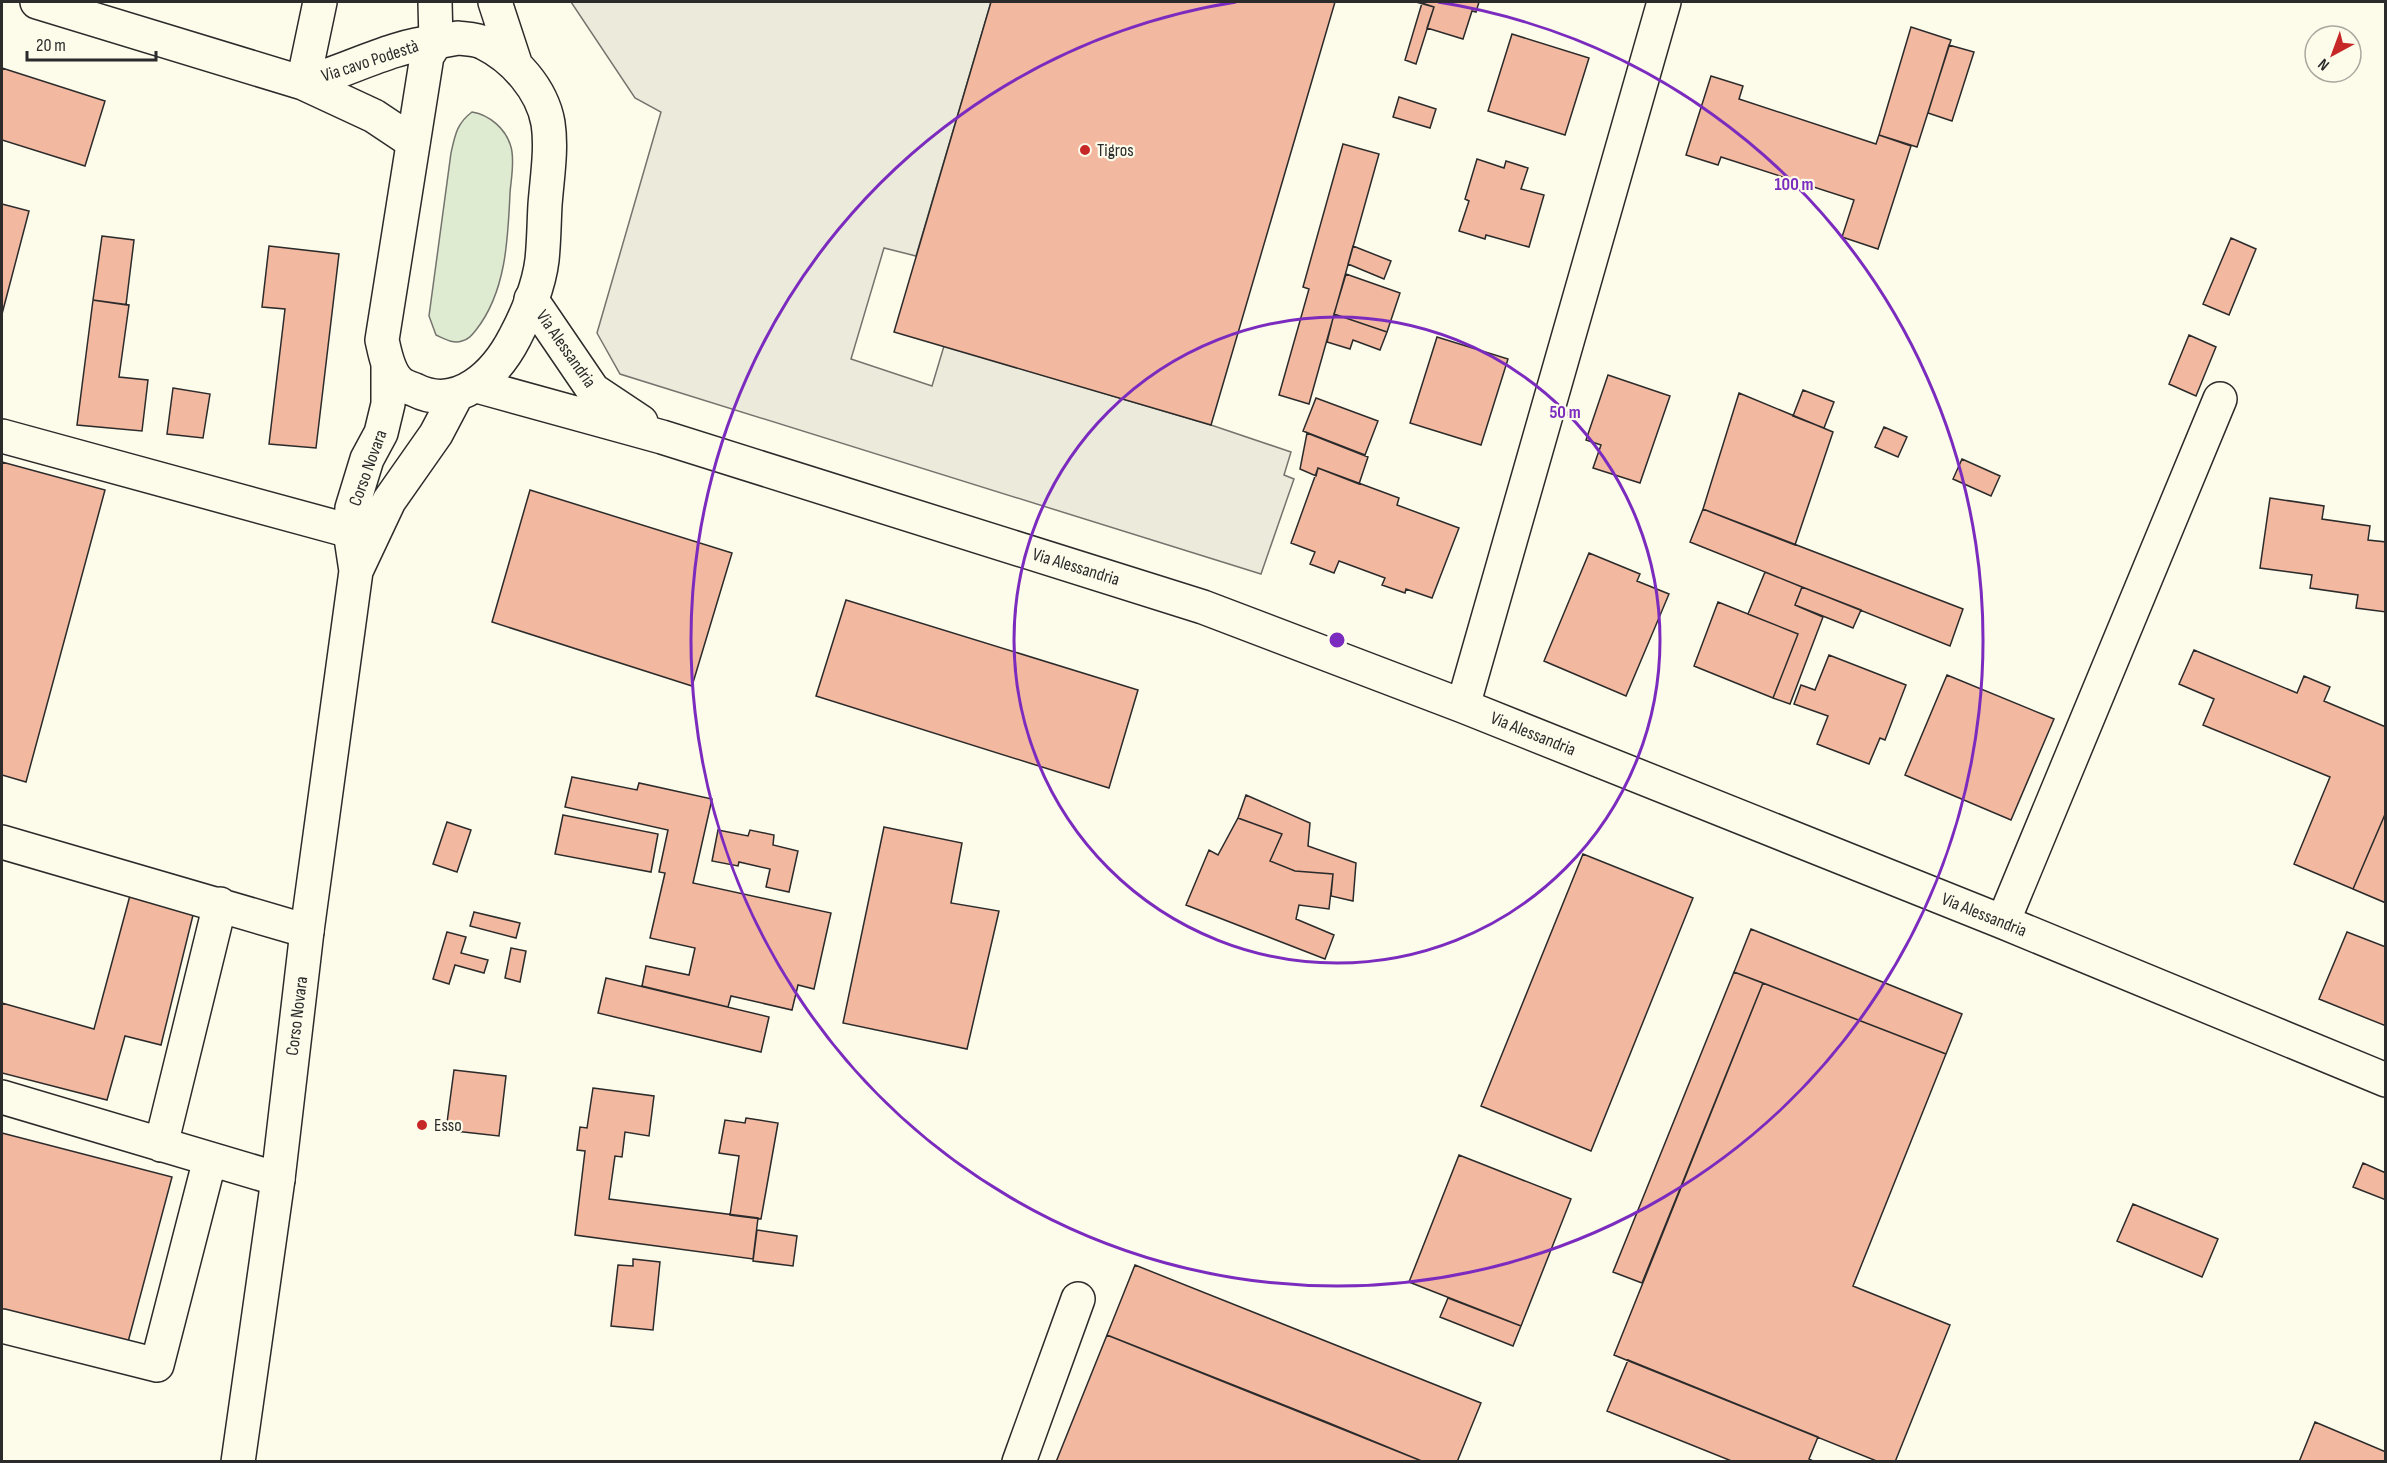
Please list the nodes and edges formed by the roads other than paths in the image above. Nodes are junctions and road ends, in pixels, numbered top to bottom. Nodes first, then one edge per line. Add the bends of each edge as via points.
1 (38, 2) edge
2 (435, 2) edge
3 (495, 2) edge
4 (1664, 2) edge
5 (326, 7) edge
6 (436, 42) junction
7 (516, 66) junction
8 (303, 82) junction
9 (413, 142) junction
10 (531, 299) junction
11 (388, 364) junction
12 (466, 391) junction
13 (2220, 399) dead end
14 (2, 436) edge
15 (662, 437) junction
16 (350, 531) junction
17 (356, 571) junction
18 (1463, 706) junction
19 (2, 842) edge
20 (219, 904) junction
21 (2003, 922) junction
22 (307, 931) junction
23 (2385, 1080) edge
24 (2, 1097) edge
25 (161, 1144) junction
26 (210, 1159) junction
27 (278, 1179) junction
28 (1078, 1299) dead end
29 (2, 1326) edge
30 (243, 1460) edge
31 (1019, 1461) edge

1 - 8 street, Via cavo Podestà
2 - 6 street
3 - 7 street
4 - 18 street
5 - 8 street
6 - 7 street, Via cavo Podestà via 458,38 483,42
6 - 8 street, Via cavo Podestà via 399,48 352,68
6 - 9 street, Corso Novara via 428,56
7 - 10 street, Corso Novara via 536,92 548,122 542,262
8 - 9 street, Via cavo Podestà via 374,116
9 - 11 street, Corso Novara via 382,340
10 - 12 street, Corso Novara via 515,339 496,364
10 - 15 street, Via Alessandria via 593,390
11 - 12 street, Via Alessandria via 399,382 428,397
11 - 16 street, Corso Novara via 388,404 381,434 358,486
12 - 15 street, Via Alessandria
12 - 17 street, Corso Novara via 388,501
13 - 21 street
14 - 16 street
15 - 18 street, Via Alessandria via 1203,607
16 - 17 street, Corso Novara
17 - 22 street, Corso Novara
18 - 21 street, Via Alessandria
19 - 20 street
20 - 22 street
20 - 25 street
21 - 23 street, Via Alessandria
22 - 27 street, Corso Novara
24 - 25 street
25 - 26 street
26 - 27 street
26 - 29 street via 157,1365
27 - 30 street, Corso Novara
28 - 31 street

